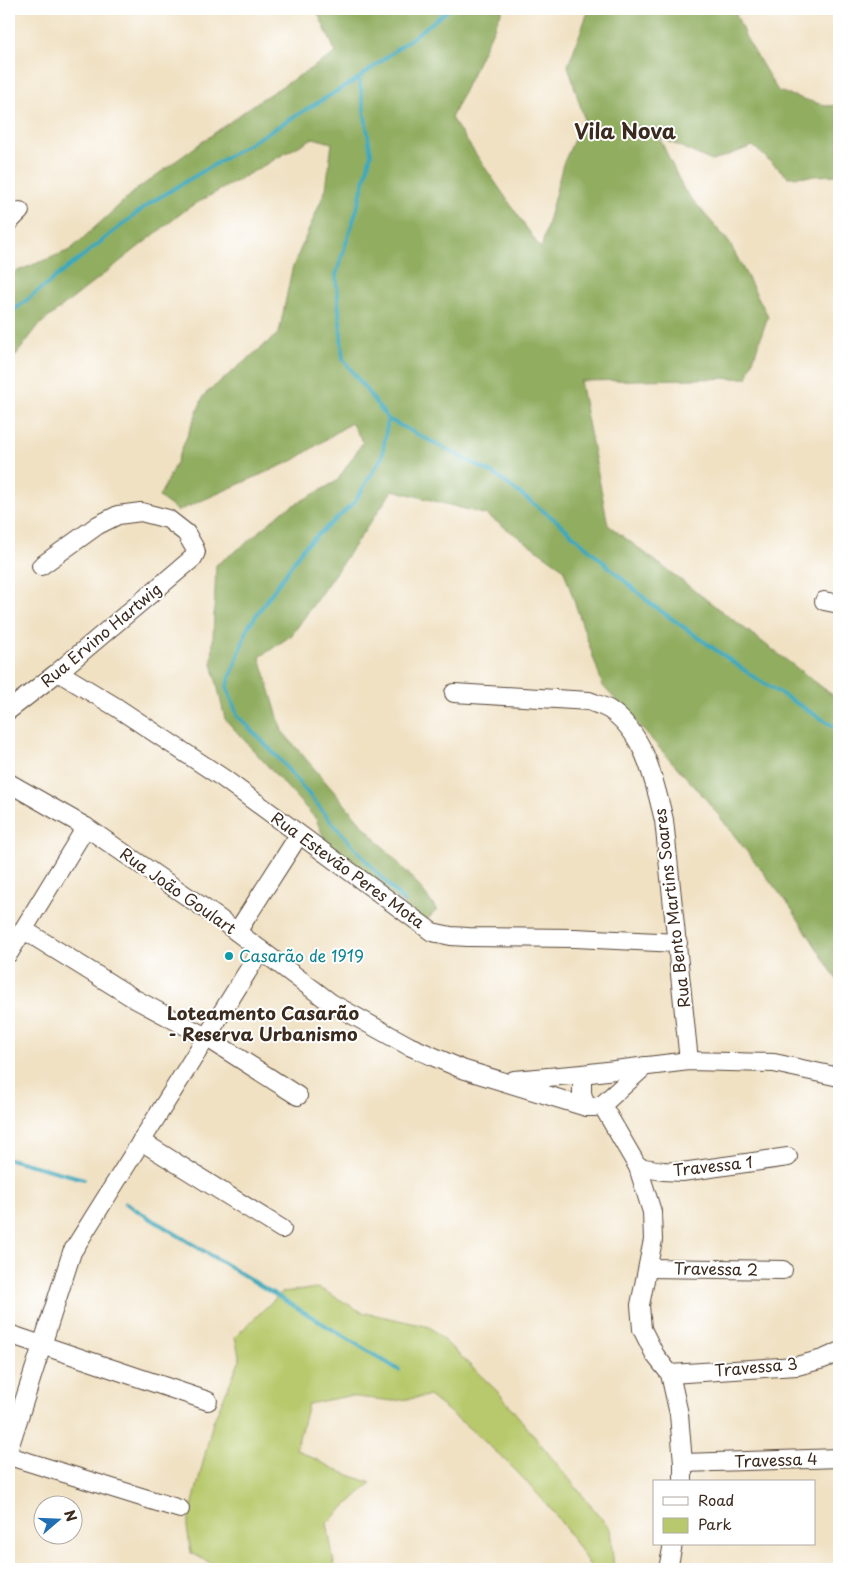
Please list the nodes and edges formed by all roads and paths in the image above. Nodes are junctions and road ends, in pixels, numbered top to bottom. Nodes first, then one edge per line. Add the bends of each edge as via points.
1 (40, 566) dead end
2 (58, 672) junction
3 (454, 693) dead end
4 (9, 710) edge
5 (9, 784) edge
6 (86, 827) junction
7 (298, 835) junction
8 (24, 930) junction
9 (237, 932) junction
10 (678, 943) junction
11 (261, 950) junction
12 (9, 953) edge
13 (206, 1037) junction
14 (689, 1061) junction
15 (645, 1066) junction
16 (591, 1073) junction
17 (839, 1077) edge
18 (506, 1081) junction
19 (298, 1096) dead end
20 (600, 1103) junction
21 (141, 1141) junction
22 (788, 1157) dead end
23 (638, 1166) junction
24 (282, 1229) dead end
25 (648, 1268) junction
26 (784, 1270) dead end
27 (9, 1334) edge
28 (42, 1346) junction
29 (839, 1352) edge
30 (670, 1374) junction
31 (208, 1401) dead end
32 (9, 1448) edge
33 (9, 1456) edge
34 (839, 1458) edge
35 (683, 1463) junction
36 (683, 1480) edge
37 (180, 1509) dead end
38 (673, 1546) edge
39 (668, 1569) edge

1 - 2 street, Rua Ervino Hartwig via 98,525 118,515 141,512 168,519 186,534 196,552 193,558
2 - 4 street, Rua Ervino Hartwig
2 - 7 street, Rua Estevão Peres Mota via 223,778
3 - 10 street, Rua Bento Martins Soares via 589,701 610,710 632,729 656,785 664,820
5 - 6 street, Rua João Goulart
6 - 8 street
6 - 9 street, Rua João Goulart
7 - 9 street
7 - 10 street, Rua Estevão Peres Mota via 432,932 468,937
8 - 12 street
8 - 13 street
9 - 11 street, Rua João Goulart
10 - 14 street, Rua Bento Martins Soares
11 - 13 street
11 - 18 street, Rua João Goulart via 331,1003 409,1046 462,1069
13 - 19 street
13 - 21 street
14 - 15 street, Rua João Goulart
14 - 17 street, Rua João Goulart via 774,1063
15 - 16 street, Rua João Goulart
15 - 20 street
16 - 18 street, Rua João Goulart
16 - 20 street
16 - 20 street via 582,1093
18 - 20 street, Rua João Goulart
20 - 23 street
21 - 24 street
21 - 28 street via 72,1252
22 - 23 street, Travessa 1 via 682,1172
23 - 25 street via 652,1212 653,1240
25 - 26 street, Travessa 2
25 - 30 street via 640,1305 642,1329 655,1356
27 - 28 street
28 - 31 street
28 - 32 street
29 - 30 street, Travessa 3 via 797,1366
30 - 35 street via 679,1414
33 - 37 street
34 - 35 street, Travessa 4
35 - 36 street
38 - 39 street

